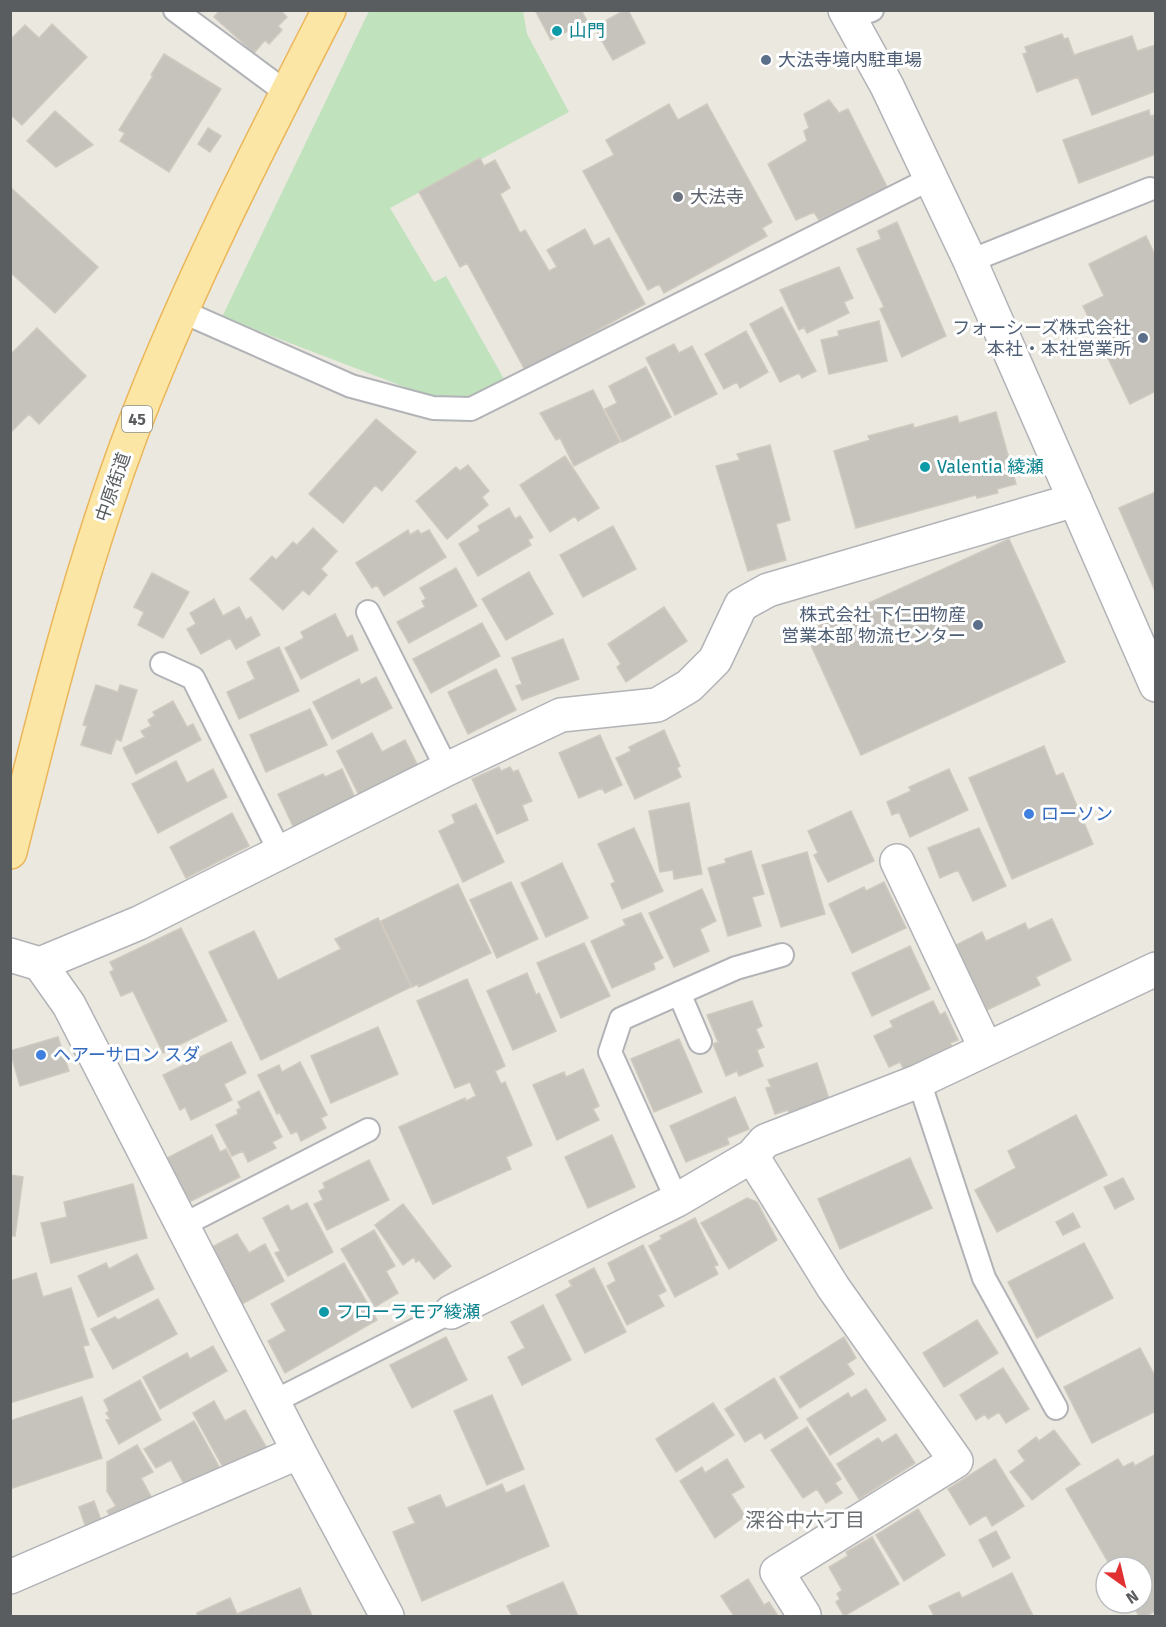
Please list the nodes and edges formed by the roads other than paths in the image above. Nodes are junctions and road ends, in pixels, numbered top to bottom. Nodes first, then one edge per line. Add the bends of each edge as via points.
1 (175, 10) edge
2 (329, 10) edge
3 (856, 13) edge
4 (287, 93) junction
5 (932, 178) junction
6 (1150, 189) dead end
7 (970, 261) junction
8 (181, 311) junction
9 (1075, 500) junction
10 (368, 612) dead end
11 (162, 664) dead end
12 (1155, 685) edge
13 (447, 769) junction
14 (10, 852) edge
15 (280, 852) junction
16 (897, 861) dead end
17 (782, 955) dead end
18 (25, 959) edge
19 (1155, 969) edge
20 (679, 993) junction
21 (700, 1042) dead end
22 (986, 1049) junction
23 (919, 1081) junction
24 (368, 1130) dead end
25 (752, 1156) junction
26 (677, 1200) junction
27 (183, 1225) junction
28 (451, 1312) joint
29 (274, 1401) junction
30 (1056, 1408) dead end
31 (299, 1452) junction
32 (10, 1577) edge
33 (804, 1616) edge
34 (387, 1617) edge

1 - 4 lane
2 - 4 main road, 中原街道 / 45
3 - 5 street
4 - 8 main road, 中原街道 / 45
5 - 7 street
5 - 8 lane via 471,409 433,408 351,386
6 - 7 lane
7 - 9 street
8 - 14 main road, 中原街道 / 45 via 131,434 89,556
9 - 12 street
9 - 13 street via 768,590 741,605 715,660 689,686 657,705 561,715
10 - 13 lane
11 - 15 lane via 193,678
13 - 15 street
15 - 18 street via 139,923
16 - 22 street
17 - 20 lane via 736,968
18 - 27 street via 69,1005
19 - 22 street
20 - 21 lane
20 - 26 lane via 621,1019 610,1052
22 - 23 street
23 - 25 street via 765,1141
23 - 30 lane via 984,1278
24 - 27 lane
25 - 26 street
25 - 33 street via 833,1287 956,1461 777,1572
26 - 28 street
27 - 29 street
28 - 29 lane
29 - 31 street
31 - 32 street
31 - 34 street

